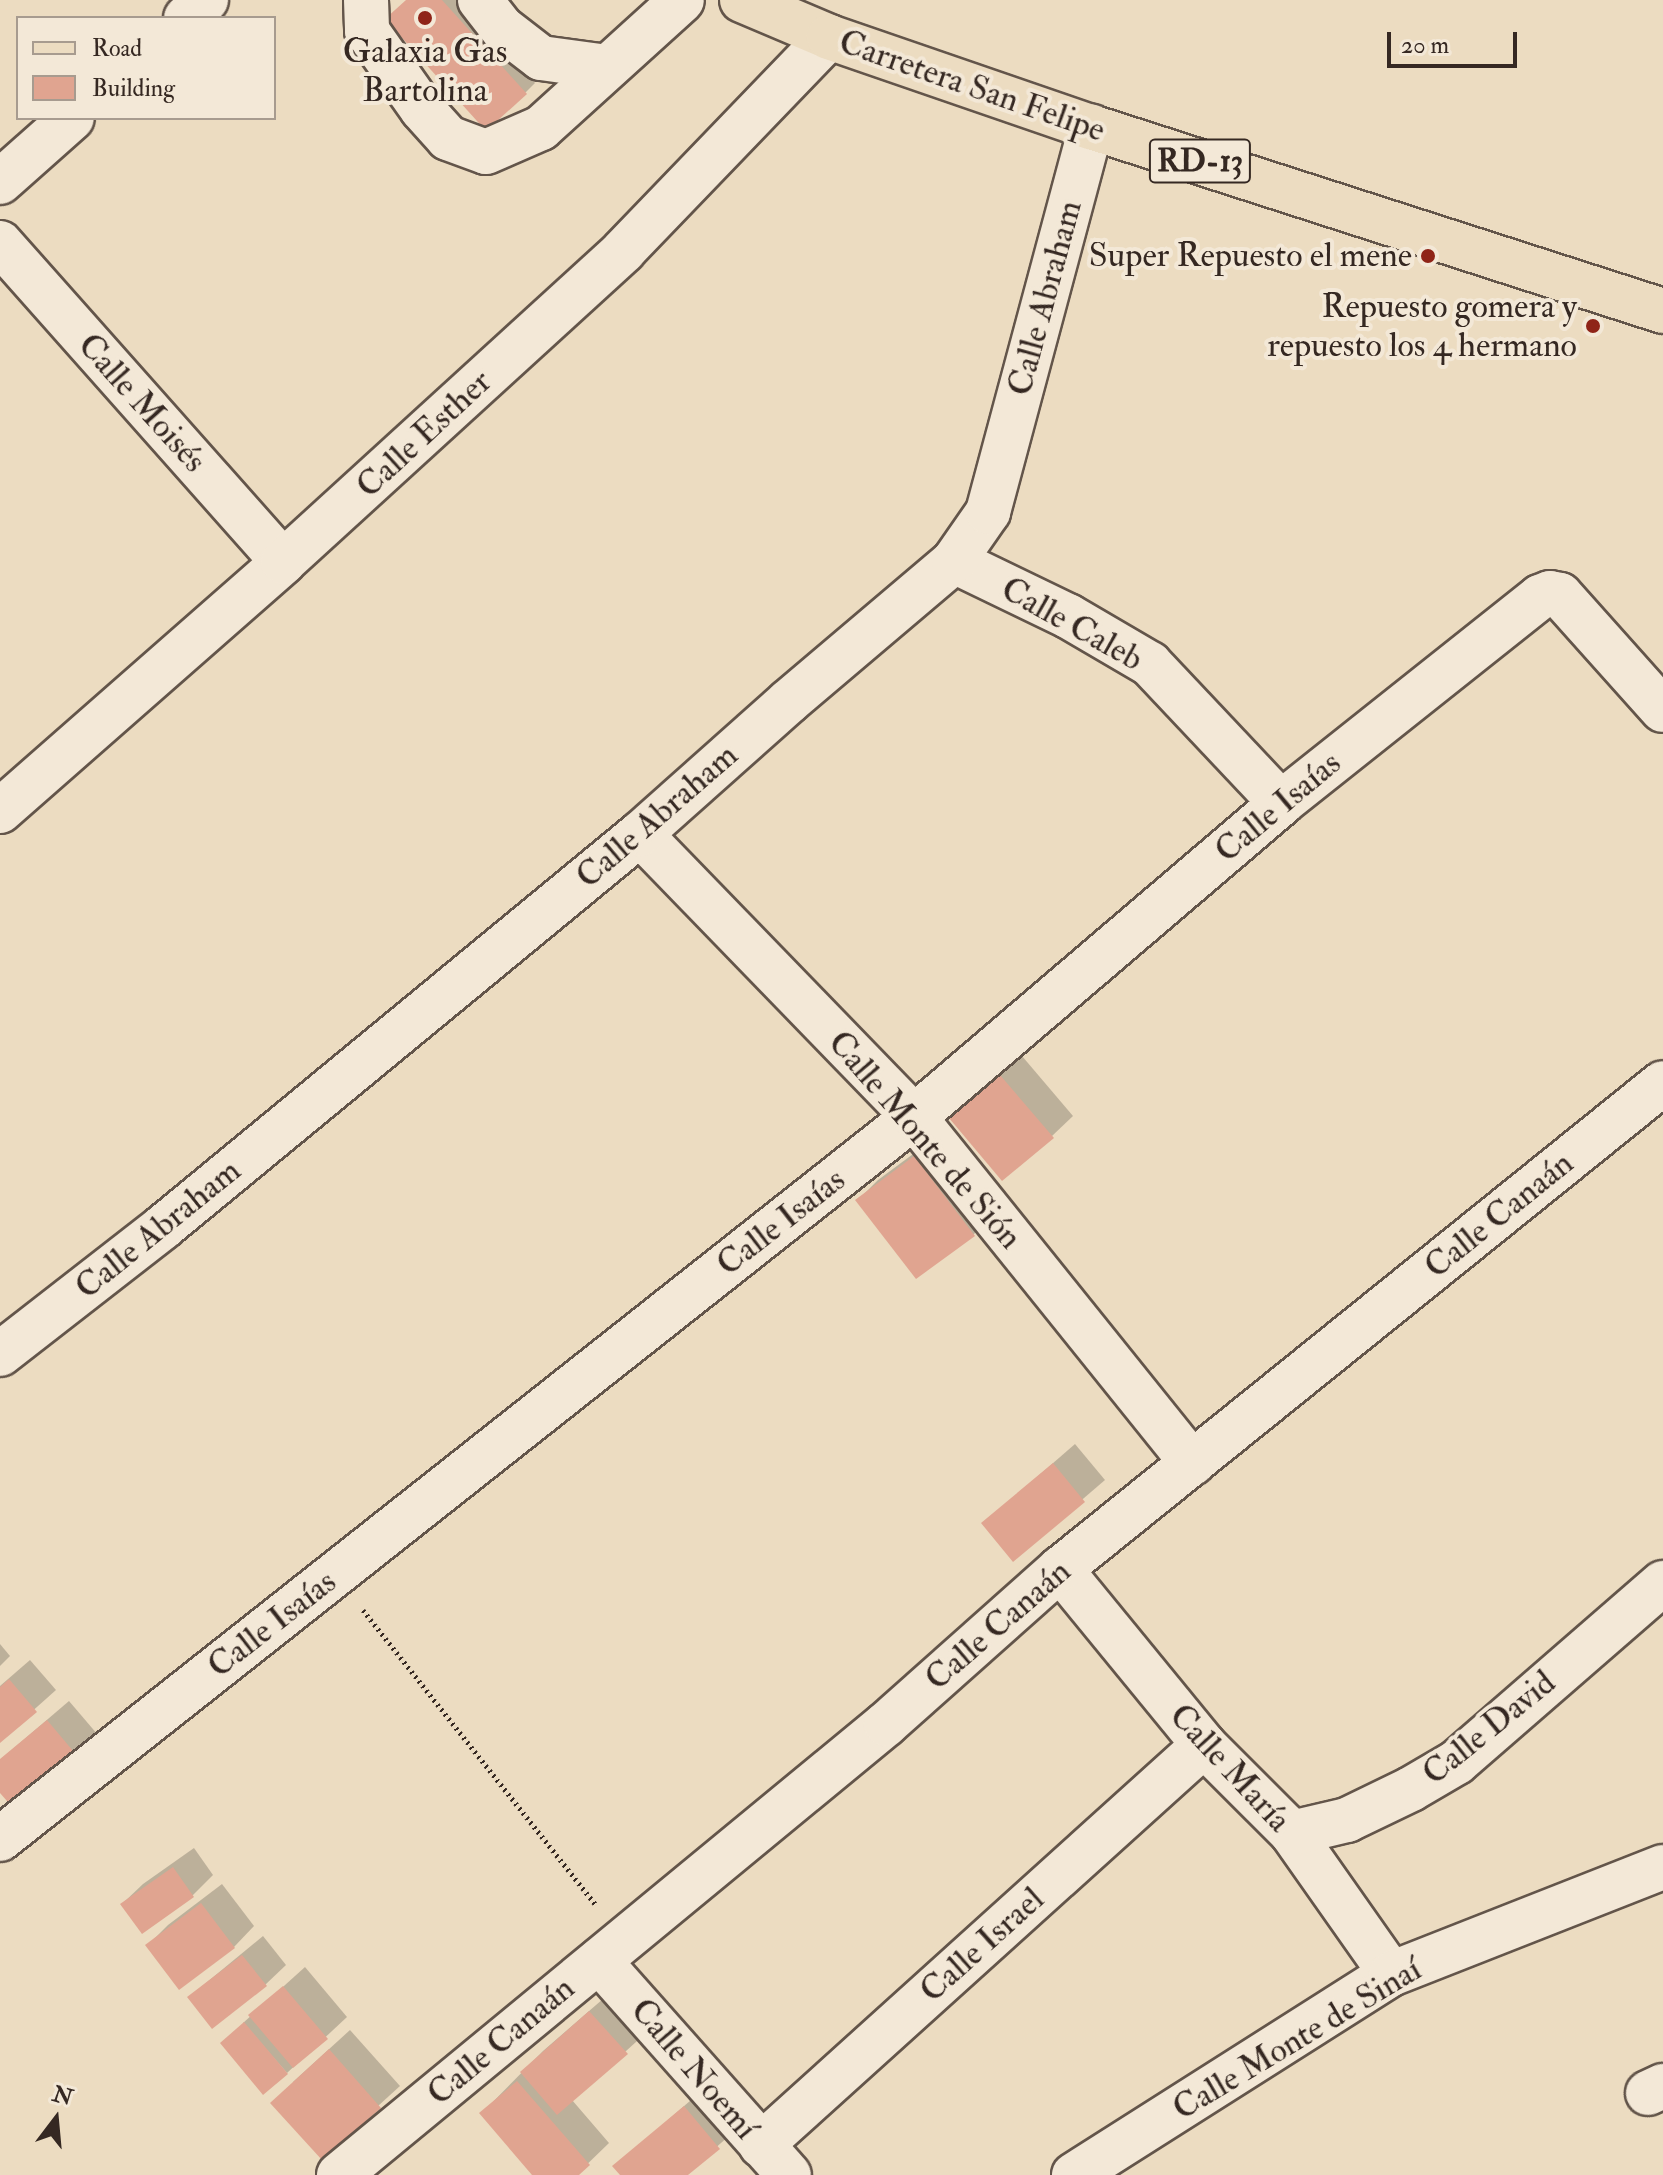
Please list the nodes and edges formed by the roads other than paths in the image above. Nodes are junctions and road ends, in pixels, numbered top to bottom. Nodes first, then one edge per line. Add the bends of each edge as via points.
1 (206, 0) edge
2 (366, 0) edge
3 (480, 0) edge
4 (682, 0) edge
5 (742, 0) edge
6 (188, 16) edge
7 (829, 37) junction
8 (607, 67) junction
9 (70, 120) edge
10 (1091, 127) junction
11 (0, 182) edge
12 (0, 243) edge
13 (1663, 311) edge
14 (954, 561) junction
15 (283, 562) junction
16 (1663, 710) edge
17 (1281, 803) junction
18 (0, 811) edge
19 (640, 834) junction
20 (1663, 1083) edge
21 (914, 1117) junction
22 (0, 1354) edge
23 (1192, 1463) junction
24 (1060, 1569) junction
25 (1663, 1583) edge
26 (1204, 1745) junction
27 (2, 1833) edge
28 (1292, 1833) junction
29 (1663, 1867) edge
30 (611, 1951) junction
31 (1391, 1974) junction
32 (775, 2160) edge
33 (339, 2175) edge
34 (1074, 2175) edge

1 - 6 street
2 - 8 street via 367,31 422,109 448,138 486,152 541,128
3 - 8 street via 502,28 541,58
4 - 8 street
5 - 7 main road, Carretera San Felipe / RD-13
7 - 10 main road, Carretera San Felipe / RD-13
7 - 15 street, Calle Esther via 623,251
9 - 11 street
10 - 13 main road, Carretera San Felipe / RD-13
10 - 14 street, Calle Abraham via 988,512
12 - 15 street, Calle Moisés
14 - 17 street, Calle Caleb via 1068,616 1150,664
14 - 19 street, Calle Abraham
15 - 18 street, Calle Esther
16 - 17 street, Calle Isaías via 1560,595 1550,593
17 - 21 street, Calle Isaías
19 - 21 street, Calle Monte de Sión
19 - 22 street, Calle Abraham via 163,1227
20 - 23 street, Calle Canaán
21 - 23 street, Calle Monte de Sión
21 - 27 street, Calle Isaías
23 - 24 street, Calle Canaán
24 - 26 street, Calle María
24 - 30 street, Calle Canaán via 886,1724
25 - 28 street, Calle David via 1457,1762 1347,1820
26 - 28 street, Calle María
26 - 32 street, Calle Israel
28 - 31 street, Calle María
29 - 31 street, Calle Monte de Sinaí
30 - 32 street, Calle Noemí
30 - 33 street, Calle Canaán
31 - 34 street, Calle Monte de Sinaí

